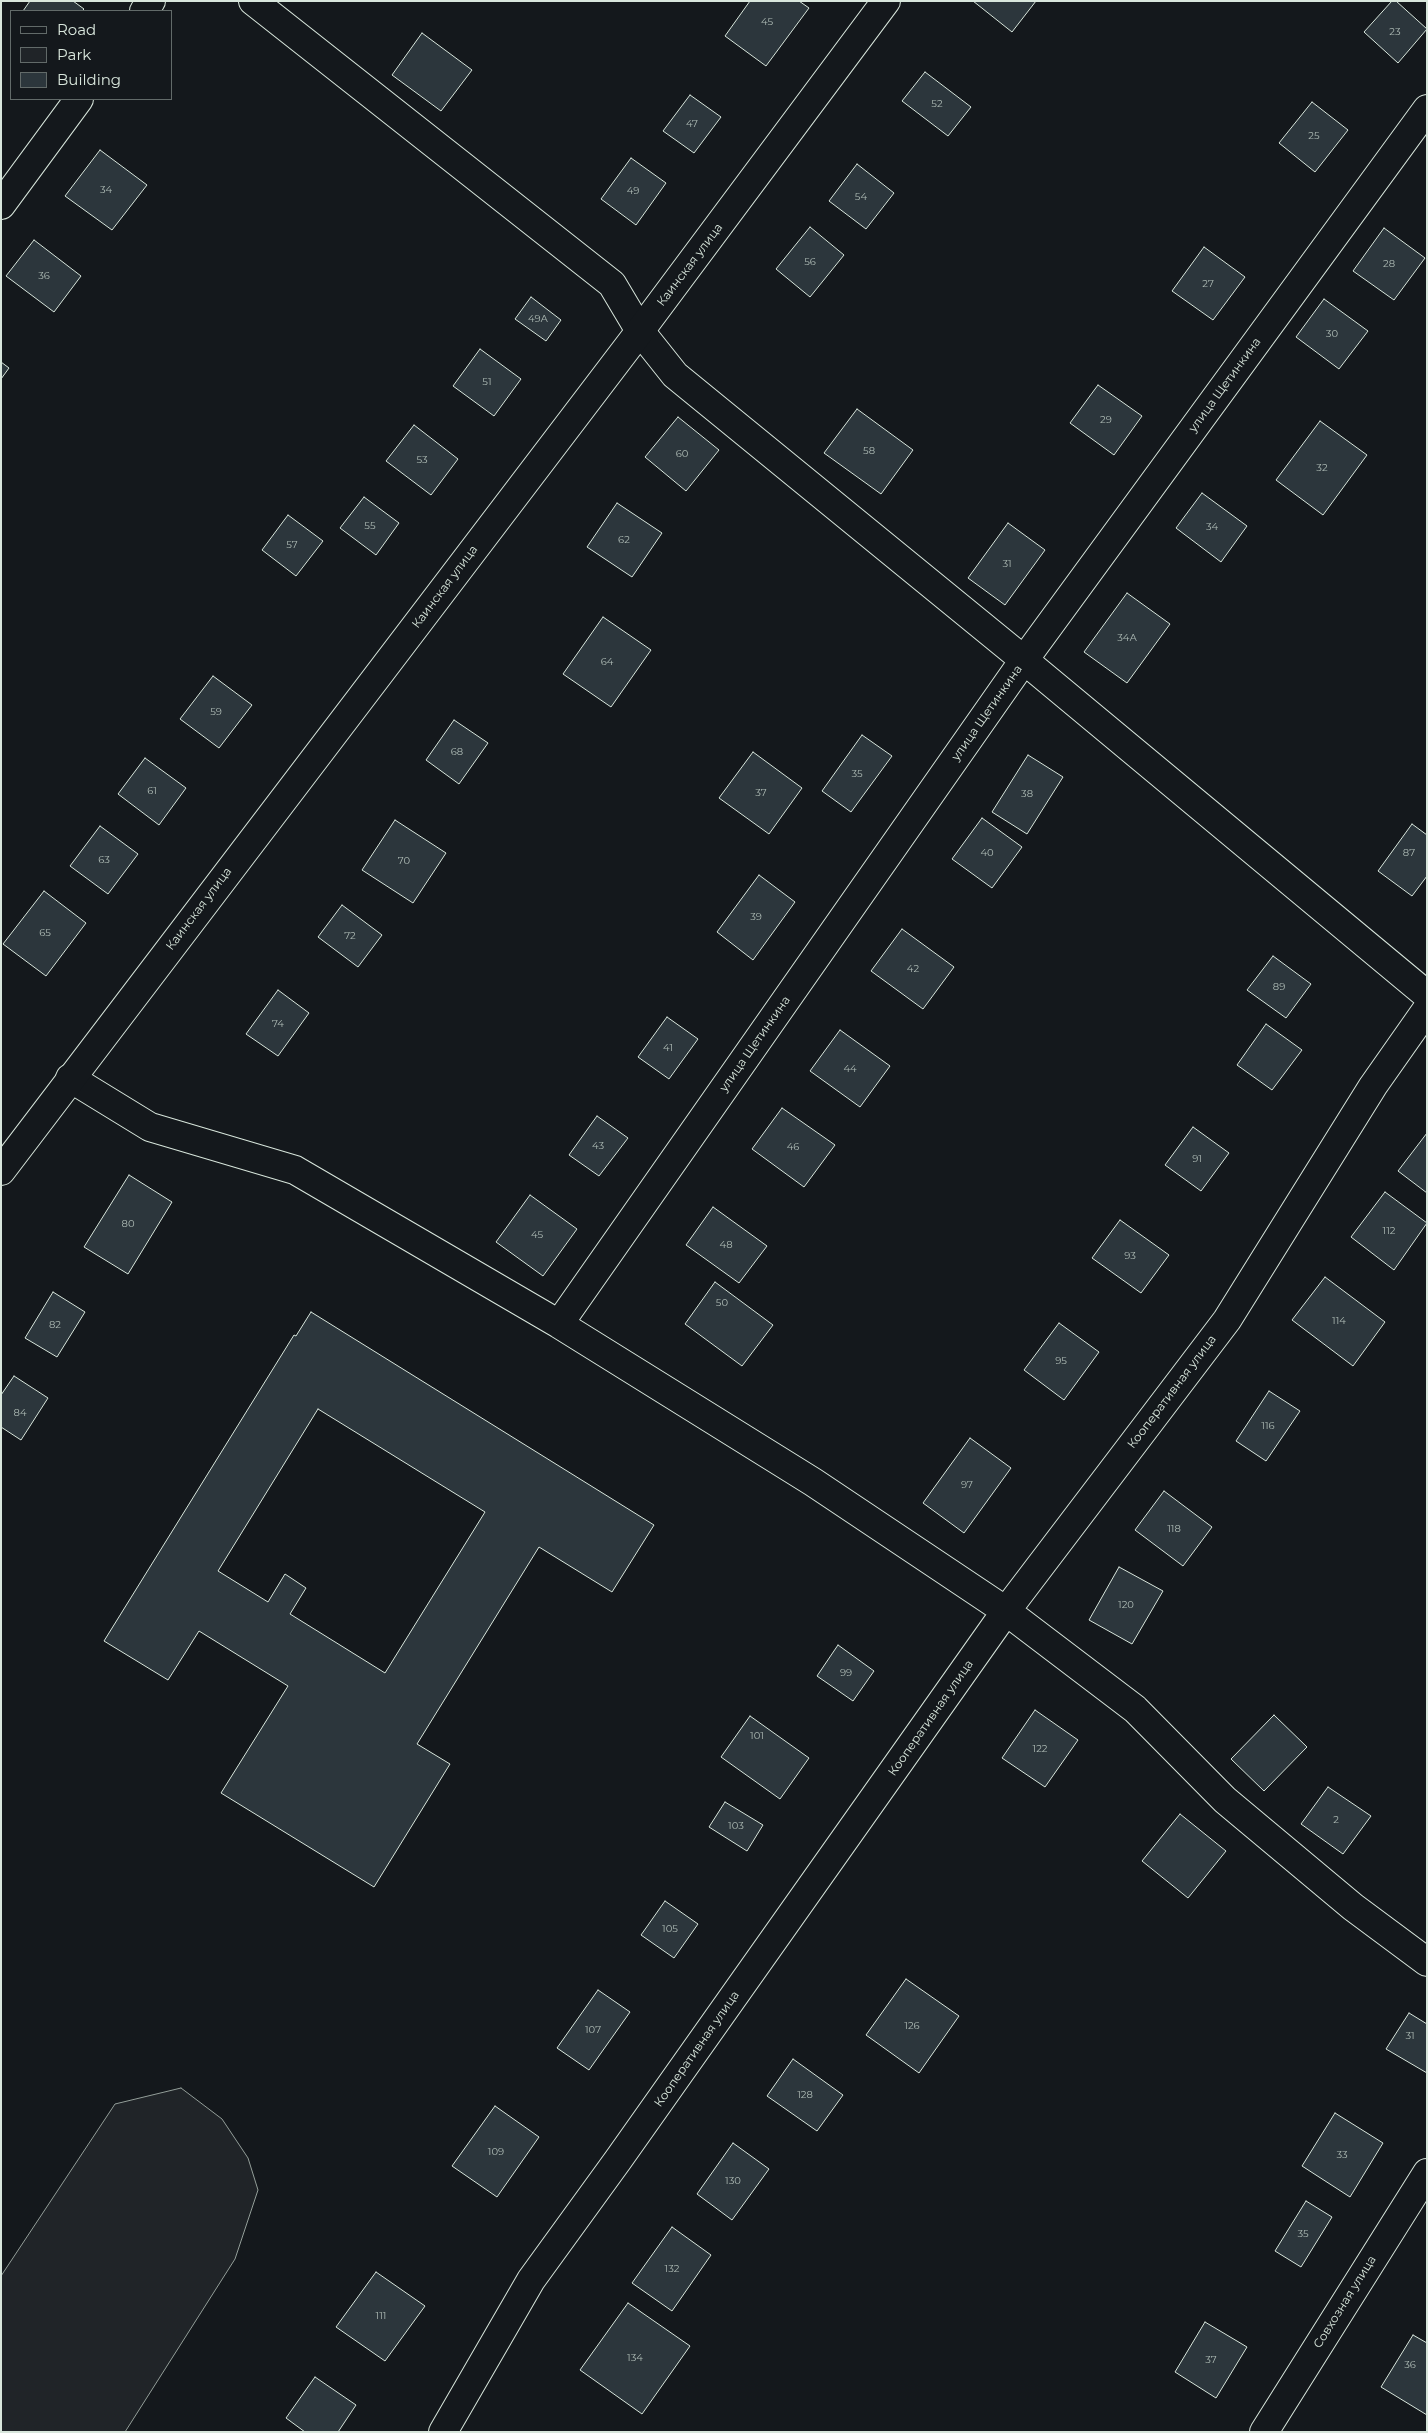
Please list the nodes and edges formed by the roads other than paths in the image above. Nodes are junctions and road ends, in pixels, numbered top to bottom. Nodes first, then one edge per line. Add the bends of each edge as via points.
1 (253, 1) edge
2 (886, 1) edge
3 (78, 100) edge
4 (1427, 109) edge
5 (1, 205) edge
6 (640, 331) junction
7 (1024, 660) junction
8 (1427, 995) edge
9 (1427, 1009) edge
10 (70, 1078) junction
11 (1, 1171) edge
12 (559, 1324) junction
13 (1006, 1611) junction
14 (1427, 1962) edge
15 (1427, 2173) edge
16 (442, 2432) edge
17 (1264, 2432) edge

1 - 6 street via 612,284
2 - 6 street, Каинская улица
3 - 5 street
4 - 7 street, улица Щетинкина
6 - 7 street via 675,375
6 - 10 street, Каинская улица
7 - 8 street
7 - 12 street, улица Щетинкина
9 - 13 street, Кооперативная улица via 1374,1086 1227,1320
10 - 11 street, Каинская улица
10 - 12 street via 150,1127 295,1170
12 - 13 street via 813,1482
13 - 14 street via 1134,1709 1225,1800 1353,1907
13 - 16 street, Кооперативная улица via 532,2280
15 - 17 street, Совхозная улица

